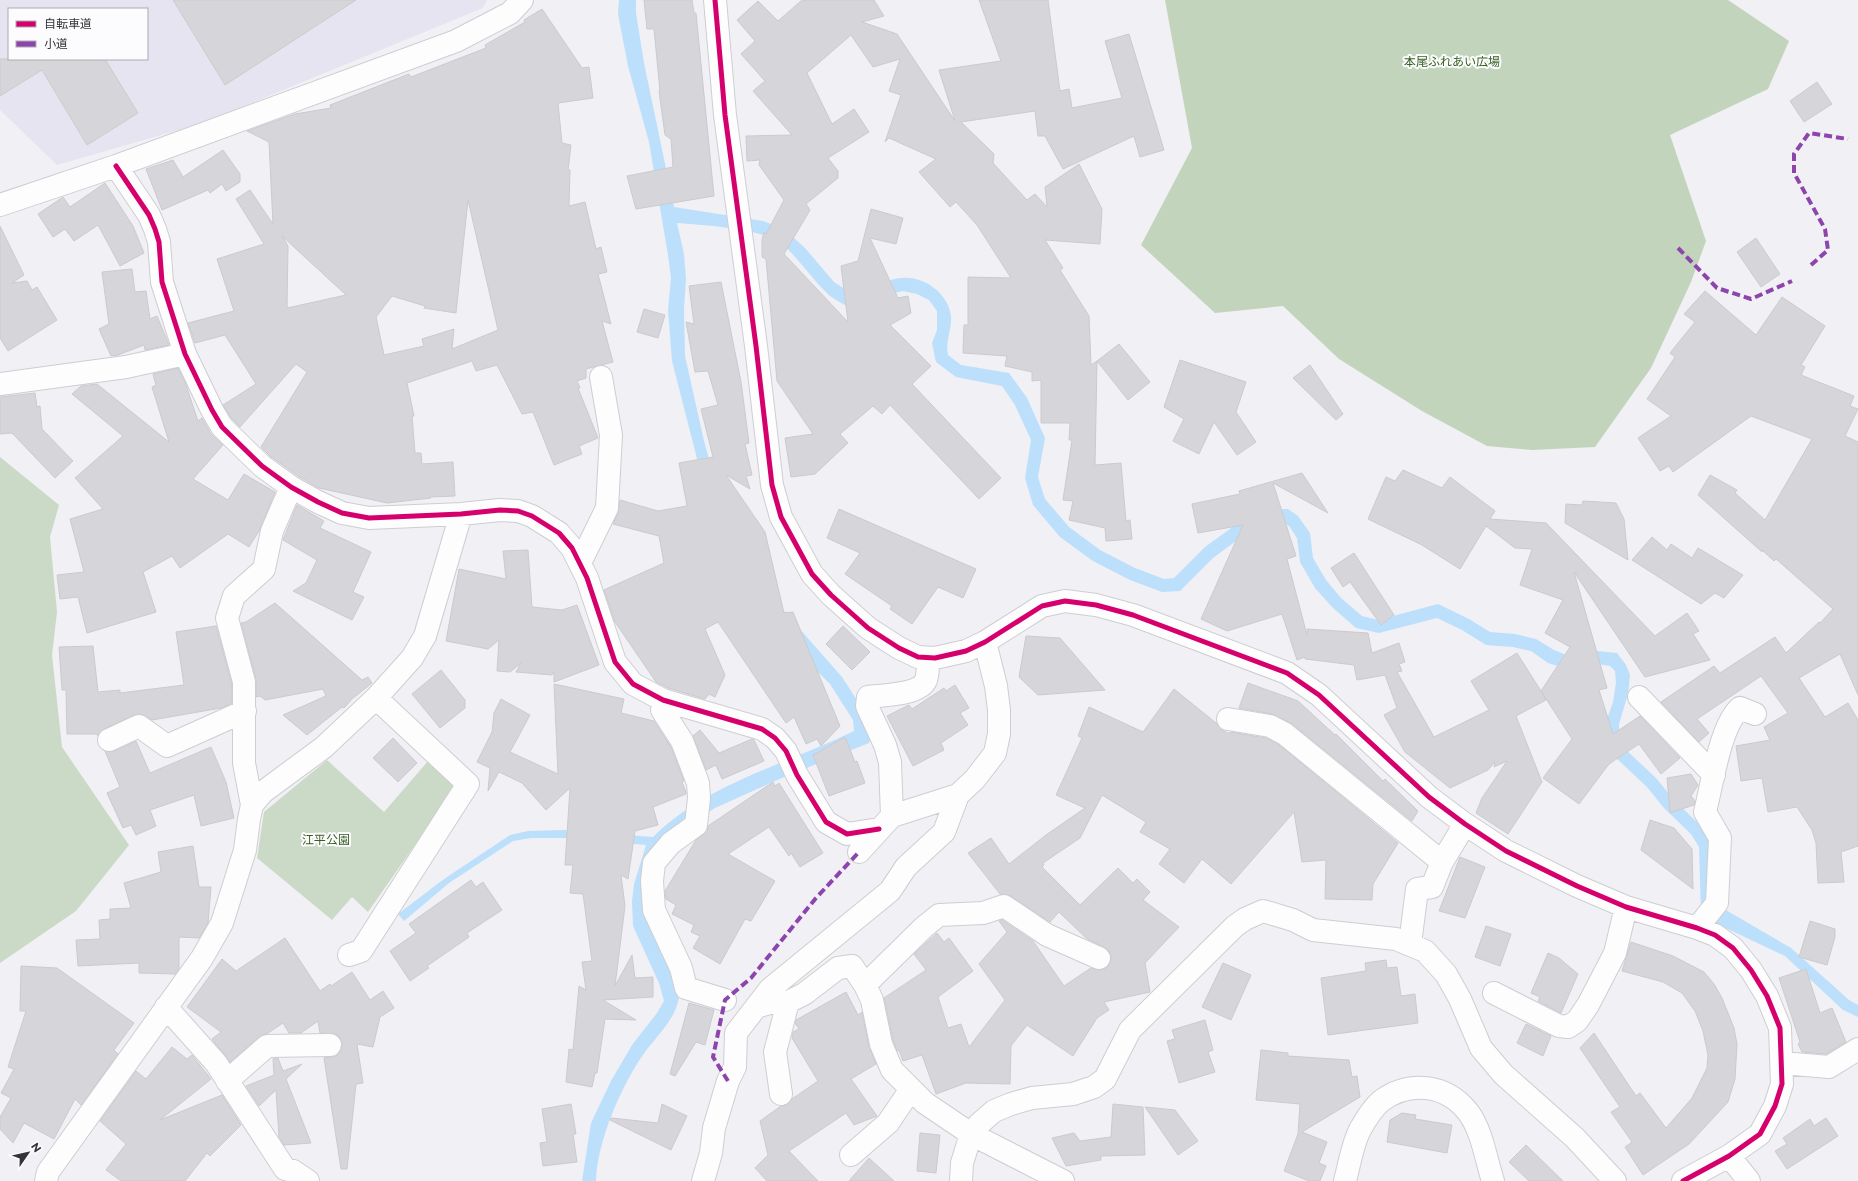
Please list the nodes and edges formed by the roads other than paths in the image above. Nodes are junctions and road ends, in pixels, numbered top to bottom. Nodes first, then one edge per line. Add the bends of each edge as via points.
1 (522, 0) edge
2 (719, 3) edge
3 (116, 166) junction
4 (0, 205) edge
5 (184, 354) junction
6 (601, 377) dead end
7 (0, 384) edge
8 (291, 487) junction
9 (461, 514) junction
10 (580, 563) junction
11 (985, 642) junction
12 (928, 658) junction
13 (376, 698) junction
14 (1639, 698) dead end
15 (663, 700) junction
16 (245, 711) junction
17 (1755, 714) dead end
18 (1228, 719) dead end
19 (109, 740) dead end
20 (1714, 775) junction
21 (958, 795) junction
22 (252, 805) junction
23 (885, 822) junction
24 (1465, 824) junction
25 (859, 852) dead end
26 (1442, 862) junction
27 (1626, 907) junction
28 (1697, 928) junction
29 (1410, 944) junction
30 (349, 955) dead end
31 (1099, 958) dead end
32 (865, 985) junction
33 (1494, 992) dead end
34 (725, 1000) dead end
35 (788, 1002) junction
36 (166, 1007) junction
37 (756, 1007) junction
38 (330, 1045) dead end
39 (1858, 1049) edge
40 (1782, 1063) junction
41 (228, 1081) junction
42 (911, 1089) junction
43 (781, 1094) dead end
44 (971, 1134) junction
45 (851, 1156) dead end
46 (1729, 1156) junction
47 (46, 1181) edge
48 (308, 1181) edge
49 (703, 1181) edge
50 (961, 1181) edge
51 (1063, 1181) edge
52 (1345, 1181) edge
53 (1493, 1181) edge
54 (1615, 1181) edge
55 (1683, 1181) edge
56 (1749, 1181) edge

1 - 3 street via 510,13 456,41
2 - 12 street via 725,115 772,485 780,517 812,574 831,595 868,628 899,648 918,657
3 - 4 street
3 - 5 street via 149,214 155,229 159,242 162,282
5 - 7 street via 126,367
5 - 8 street via 222,427 262,466
6 - 10 street via 611,435 607,508
8 - 9 street via 342,513 369,518
8 - 16 street via 272,531 264,569 234,596 227,618 244,682
9 - 10 street via 509,510 532,516 559,534 572,548
9 - 13 street via 425,636 412,658
10 - 15 street via 615,662 633,684
11 - 12 street via 966,651
11 - 21 street via 996,686 999,734 995,753 975,779
11 - 24 street via 1042,606 1065,601 1096,605 1133,615 1232,652 1287,673 1319,695 1429,797
12 - 23 street via 926,680 918,688 868,697 867,706 890,762
13 - 22 street via 324,747 263,792
13 - 30 street via 468,784 360,951
14 - 20 street
15 - 23 street via 762,729 775,738 786,751 797,775 826,822 836,829 847,834
15 - 34 street via 662,710 682,741 698,783 700,798 696,825 671,843 654,863 654,910 681,968 686,988
16 - 19 street via 167,746 139,726
16 - 22 street via 244,763
17 - 20 street via 1740,708 1733,715
18 - 26 street via 1270,726 1285,734
20 - 28 street via 1705,812 1720,838 1718,903
21 - 23 street
21 - 37 street via 944,832 906,867 890,891 770,989
22 - 36 street via 245,850 222,923 202,958
23 - 25 street
24 - 26 street
24 - 27 street via 1506,851
26 - 29 street via 1432,887 1417,889
27 - 28 street
27 - 33 street via 1616,953 1578,1021 1568,1027 1559,1026
28 - 40 street via 1715,935 1733,948 1751,970 1767,996 1780,1028
29 - 44 street via 1396,939 1313,930 1272,912 1263,911 1235,926 1130,1030 1105,1079 1094,1087 1073,1094 1032,1098 994,1111
29 - 54 street via 1424,951 1446,974 1460,999 1480,1048 1503,1074 1575,1138
31 - 32 street via 1047,935 1004,906 983,913 939,915
32 - 35 street via 852,966 838,968 804,994
32 - 42 street via 872,1000 881,1044 892,1070
35 - 37 street via 780,1000
35 - 43 street via 775,1052
36 - 41 street via 216,1063
36 - 47 street via 48,1172
37 - 49 street via 736,1033 735,1067 728,1081 714,1128 711,1153
38 - 41 street via 267,1046
39 - 40 street via 1829,1067
40 - 46 street via 1782,1084 1775,1106 1760,1134
41 - 48 street via 285,1169
42 - 44 street via 925,1103
42 - 45 street via 888,1123
44 - 50 street via 962,1163
44 - 51 street
46 - 55 street
46 - 56 street
52 - 53 street via 1360,1130 1370,1114 1380,1102 1390,1096 1417,1086 1448,1095 1468,1113 1481,1138

